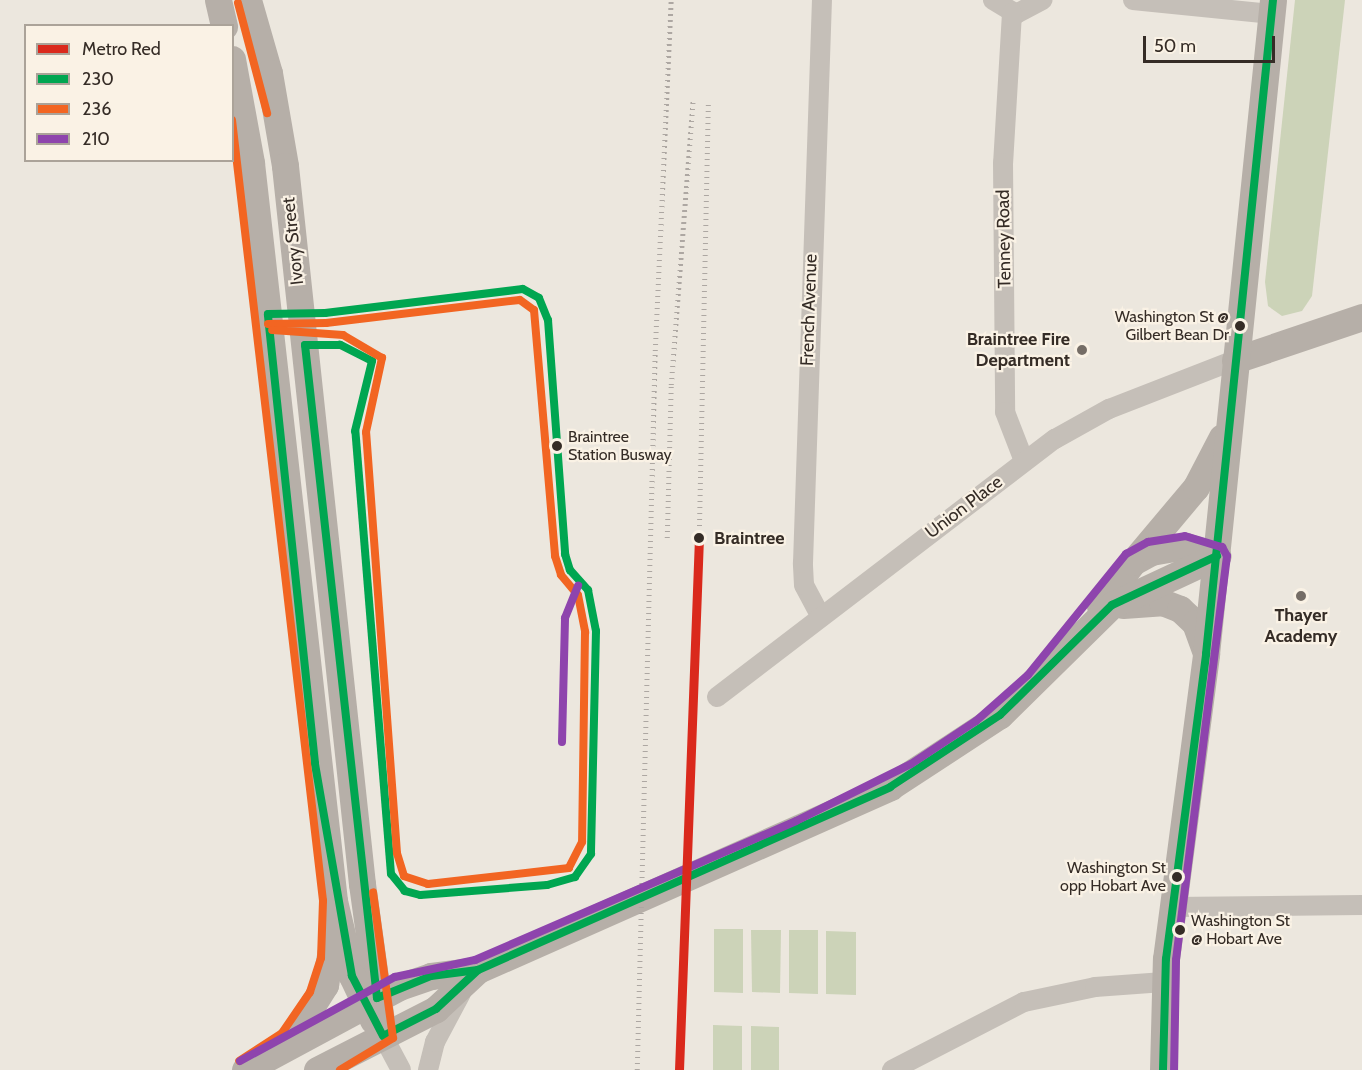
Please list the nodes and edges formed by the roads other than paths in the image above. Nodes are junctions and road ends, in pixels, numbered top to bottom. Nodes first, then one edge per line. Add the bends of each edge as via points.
1 (218, 0) edge
2 (248, 0) edge
3 (822, 0) edge
4 (993, 0) edge
5 (1042, 0) edge
6 (1133, 0) edge
7 (1272, 7) edge
8 (1012, 13) junction
9 (224, 24) edge
10 (234, 71) edge
11 (1362, 317) edge
12 (1235, 360) junction
13 (1230, 419) junction
14 (1024, 461) junction
15 (1217, 556) junction
16 (1133, 562) junction
17 (821, 616) junction
18 (1072, 643) junction
19 (1206, 654) junction
20 (305, 665) junction
21 (717, 697) dead end
22 (356, 829) junction
23 (334, 901) junction
24 (1362, 905) edge
25 (1172, 907) junction
26 (472, 977) junction
27 (1164, 982) junction
28 (370, 1002) junction
29 (383, 1036) junction
30 (276, 1052) junction
31 (245, 1070) edge
32 (317, 1070) edge
33 (400, 1070) edge
34 (428, 1070) edge
35 (892, 1070) edge
36 (1163, 1070) edge

1 - 9 main road
2 - 22 main road, Ivory Street via 269,73 284,157
3 - 17 street, French Avenue via 803,563 804,585
4 - 8 street
5 - 8 street via 1030,10
6 - 7 street
7 - 12 main road
8 - 14 street, Tenney Road via 1003,163 1005,412
10 - 20 main road, Ivory Street via 250,164
11 - 12 main road
12 - 13 main road
12 - 14 street, Union Place via 1089,419
13 - 15 main road
13 - 16 main road via 1196,487
14 - 17 street, Union Place
15 - 16 main road via 1172,547
15 - 18 main road via 1123,597
15 - 19 main road
16 - 18 main road
17 - 21 street, Union Place
18 - 19 main road via 1115,608 1162,602 1195,623
18 - 26 main road via 982,729 890,787
19 - 25 main road
20 - 22 main road via 310,642 323,638
20 - 23 main road, Ivory Street
22 - 28 main road, Ivory Street
23 - 28 main road, Ivory Street
23 - 30 main road via 325,985 306,1020
24 - 25 street
25 - 27 main road
26 - 28 main road via 431,976
26 - 29 main road via 436,1009
26 - 34 street via 435,1042
27 - 35 street via 1095,987 1032,1000
27 - 36 main road
28 - 29 main road, Ivory Street
28 - 30 main road
29 - 32 main road
29 - 33 street
30 - 31 main road

